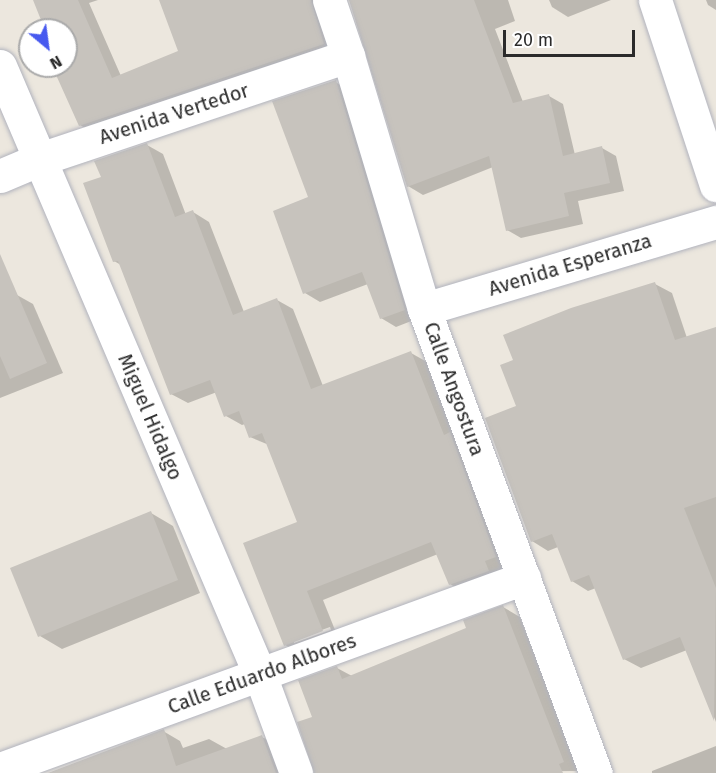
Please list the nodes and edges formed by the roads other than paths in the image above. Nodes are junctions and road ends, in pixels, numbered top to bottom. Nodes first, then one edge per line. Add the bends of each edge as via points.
1 (329, 0) edge
2 (655, 0) edge
3 (348, 56) junction
4 (0, 66) edge
5 (40, 159) junction
6 (0, 176) edge
7 (716, 185) edge
8 (716, 222) edge
9 (424, 309) junction
10 (524, 578) junction
11 (260, 675) junction
12 (9, 769) edge
13 (296, 773) edge
14 (596, 773) edge

1 - 3 street, Calle Angostura
2 - 7 street
3 - 5 street, Avenida Vertedor
3 - 9 street, Calle Angostura
4 - 5 street, Miguel Hidalgo
5 - 6 street, Avenida Vertedor
5 - 11 street, Miguel Hidalgo
8 - 9 street, Avenida Esperanza
9 - 10 street, Calle Angostura
10 - 11 street, Calle Eduardo Albores
10 - 14 street, Calle Angostura
11 - 12 street, Calle Eduardo Albores
11 - 13 street, Miguel Hidalgo

